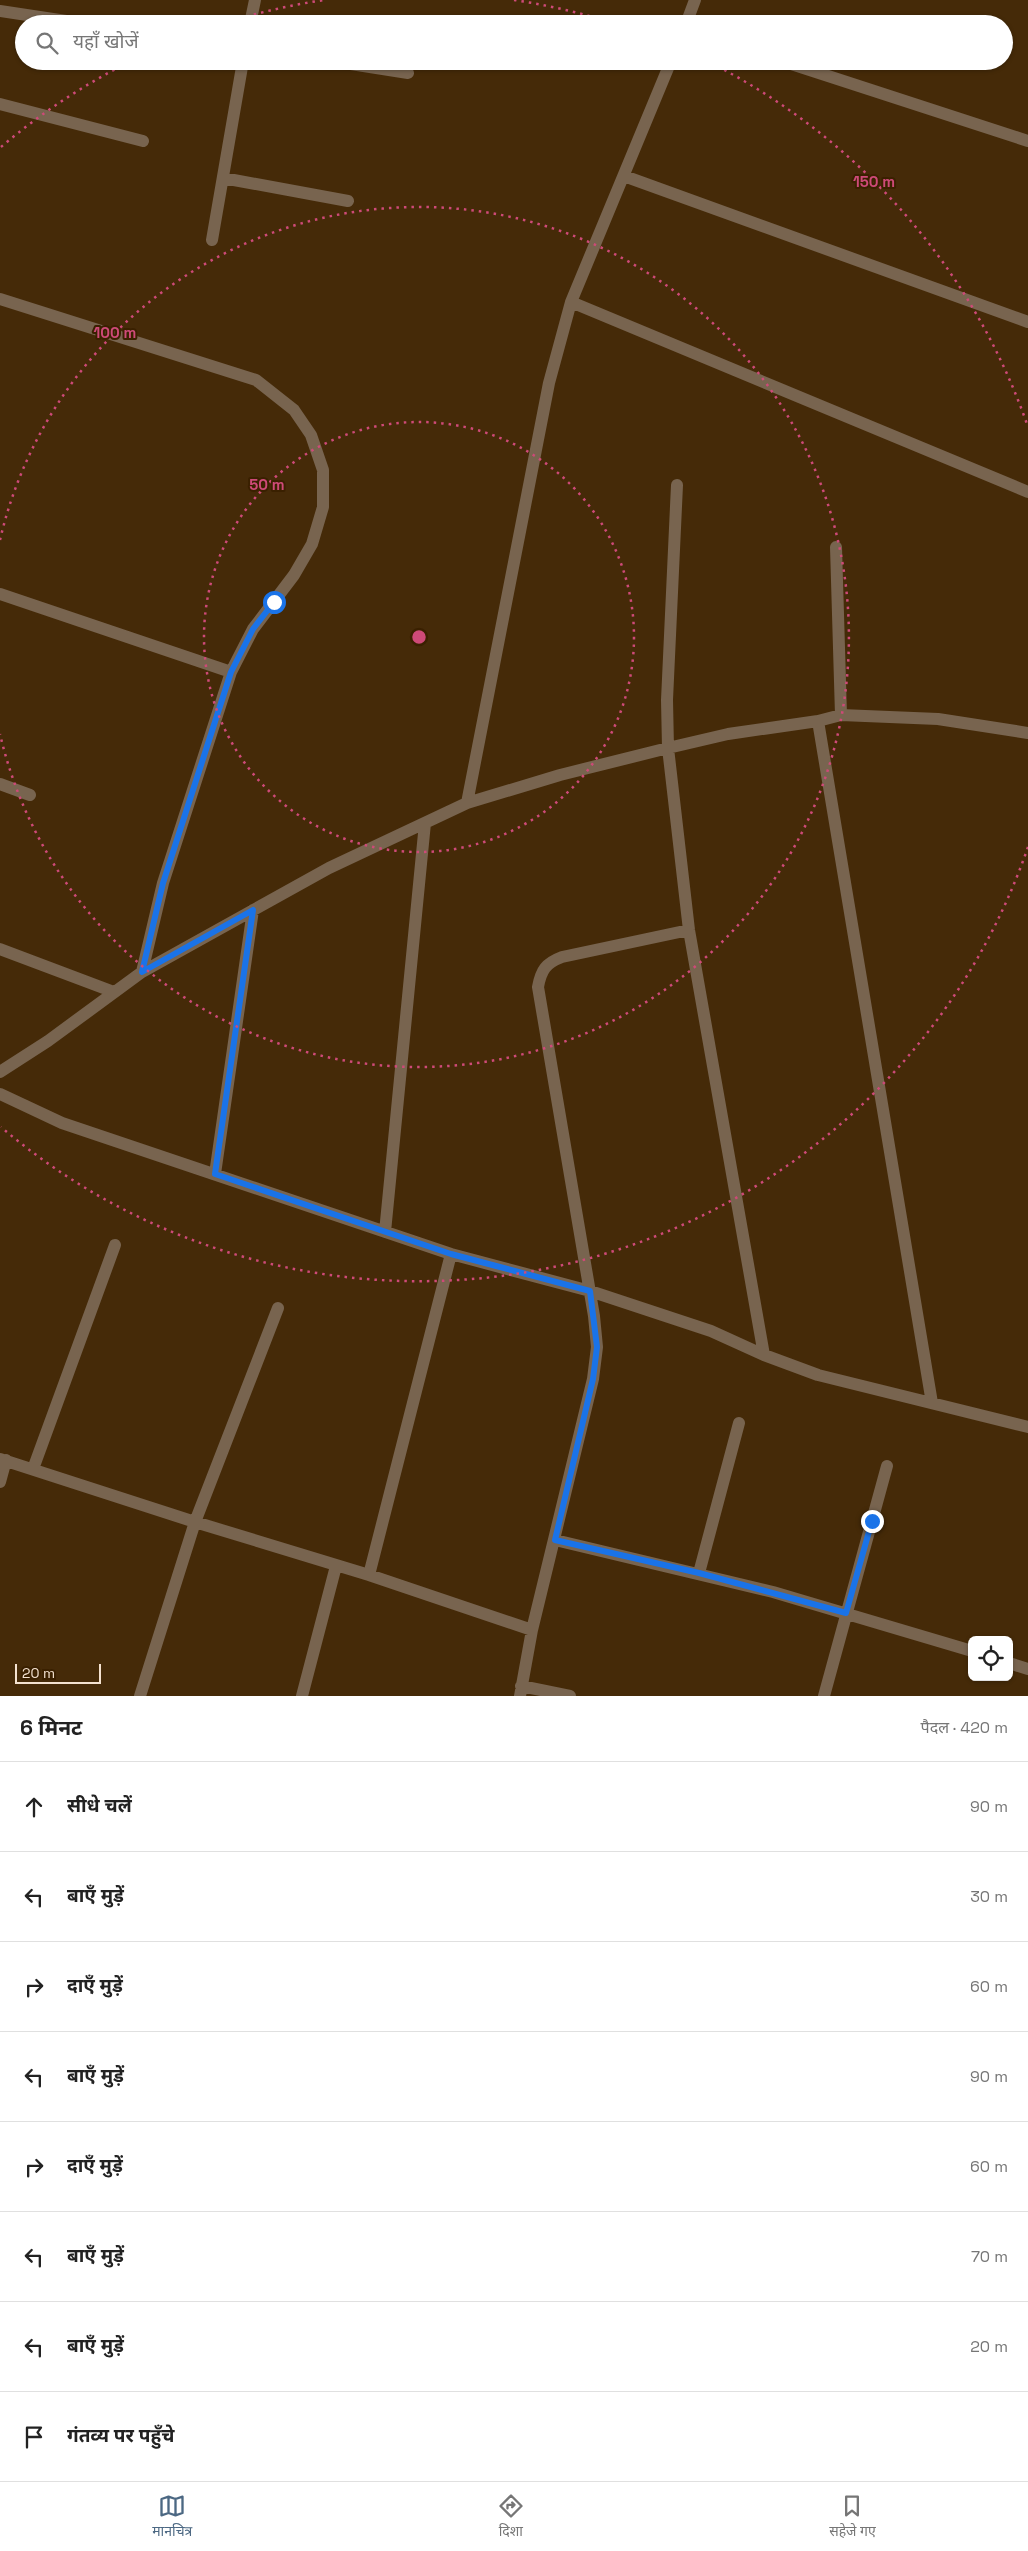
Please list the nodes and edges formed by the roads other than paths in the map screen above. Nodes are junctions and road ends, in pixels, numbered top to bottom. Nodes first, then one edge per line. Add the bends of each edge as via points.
1 (255, 0) edge
2 (695, 0) edge
3 (0, 11) edge
4 (26, 15) edge
5 (252, 15) edge
6 (689, 15) edge
7 (241, 70) edge
8 (389, 70) edge
9 (667, 70) edge
10 (810, 70) edge
11 (408, 73) dead end
12 (0, 104) edge
13 (143, 141) dead end
14 (1028, 141) edge
15 (624, 176) junction
16 (223, 178) junction
17 (348, 201) dead end
18 (212, 240) dead end
19 (0, 299) edge
20 (572, 302) junction
21 (1028, 322) edge
22 (677, 486) dead end
23 (1028, 492) edge
24 (836, 547) dead end
25 (0, 594) edge
26 (231, 672) junction
27 (841, 715) junction
28 (818, 721) junction
29 (1028, 733) edge
30 (668, 748) junction
31 (0, 784) edge
32 (30, 795) dead end
33 (467, 804) junction
34 (425, 823) junction
35 (253, 910) junction
36 (688, 930) junction
37 (0, 949) edge
38 (142, 972) junction
39 (114, 992) junction
40 (0, 1072) edge
41 (0, 1094) edge
42 (215, 1174) junction
43 (385, 1232) junction
44 (115, 1245) dead end
45 (451, 1254) junction
46 (590, 1291) junction
47 (278, 1308) dead end
48 (764, 1355) junction
49 (932, 1403) junction
50 (739, 1423) dead end
51 (1028, 1427) edge
52 (3, 1459) edge
53 (887, 1466) dead end
54 (33, 1468) junction
55 (0, 1482) edge
56 (195, 1522) junction
57 (555, 1540) junction
58 (336, 1566) junction
59 (699, 1573) junction
60 (369, 1575) junction
61 (846, 1613) junction
62 (532, 1630) junction
63 (968, 1650) edge
64 (1013, 1664) edge
65 (1028, 1669) edge
66 (520, 1691) edge
67 (140, 1696) edge
68 (302, 1696) edge
69 (570, 1696) edge
70 (824, 1696) edge

1 - 5 street
2 - 6 street
3 - 4 street
7 - 16 street
8 - 11 street
9 - 15 street
10 - 14 street
12 - 13 street
15 - 20 street
15 - 21 street
16 - 17 street
16 - 18 street
19 - 26 street via 256,380 294,410 311,436 323,470 323,507 312,544 294,576 253,629
20 - 23 street
20 - 33 street via 549,383
22 - 30 street via 667,700
24 - 27 street
25 - 26 street
26 - 38 street via 163,883
27 - 28 street
27 - 29 street via 938,719
28 - 30 street via 728,734
28 - 49 street
30 - 33 street via 560,775
30 - 36 street
31 - 32 street
33 - 34 street
34 - 35 street via 329,868
34 - 43 street
35 - 38 street
35 - 42 street
36 - 46 street via 562,957 549,962 541,972 539,1003
36 - 48 street
37 - 39 street
38 - 39 street
39 - 40 street via 48,1042
41 - 42 street via 62,1123
42 - 43 street
43 - 45 street
44 - 54 street
45 - 46 street
45 - 60 street
46 - 48 street via 711,1331
46 - 57 street via 597,1347 593,1379
47 - 56 street
48 - 49 street via 818,1375
49 - 51 street
50 - 59 street
52 - 54 street
52 - 55 street
53 - 61 street
54 - 56 street
56 - 58 street
56 - 67 street
57 - 59 street
57 - 62 street
58 - 60 street
58 - 68 street
59 - 61 street
60 - 62 street
61 - 63 street
61 - 70 street
62 - 66 street
64 - 65 street
66 - 69 street

